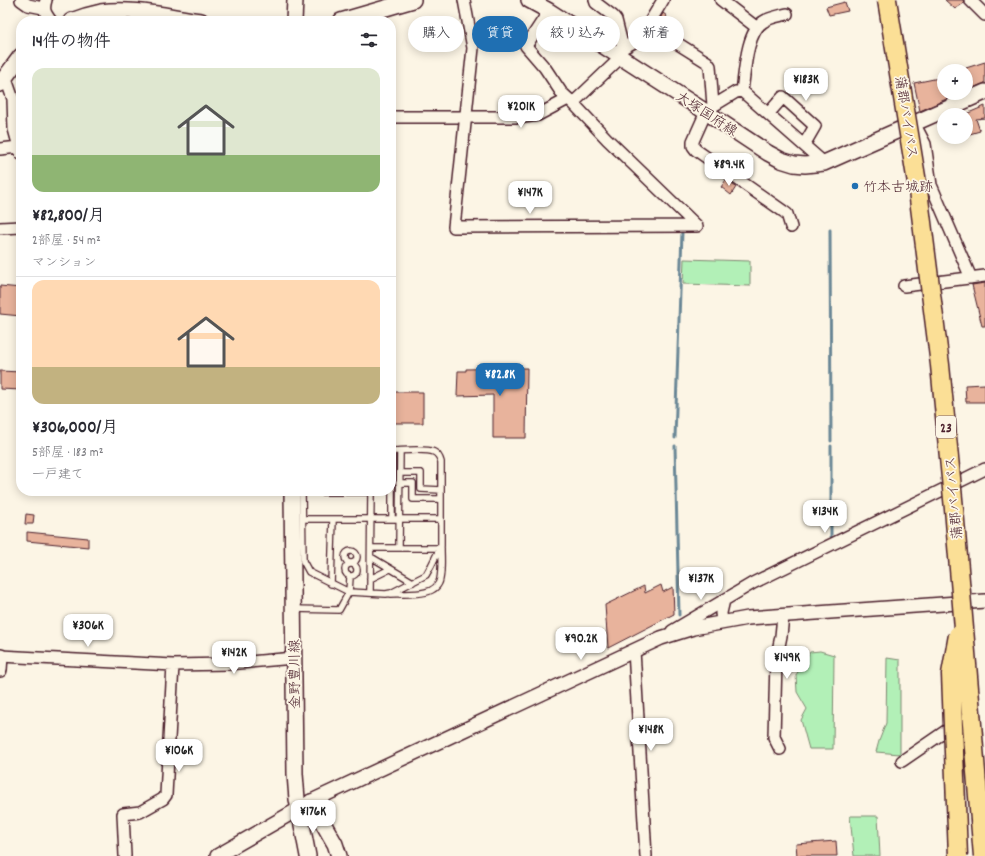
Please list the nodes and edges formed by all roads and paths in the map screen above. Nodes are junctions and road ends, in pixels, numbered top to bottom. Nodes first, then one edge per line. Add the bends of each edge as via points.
1 (21, 0) edge
2 (295, 0) edge
3 (414, 0) edge
4 (464, 0) edge
5 (529, 0) edge
6 (594, 0) edge
7 (663, 0) edge
8 (721, 0) edge
9 (882, 0) edge
10 (887, 0) edge
11 (970, 0) edge
12 (44, 4) edge
13 (549, 11) junction
14 (787, 14) dead end
15 (985, 15) edge
16 (47, 16) edge
17 (85, 16) edge
18 (164, 16) edge
19 (294, 16) edge
20 (358, 16) edge
21 (653, 16) edge
22 (756, 27) junction
23 (628, 47) edge
24 (684, 48) edge
25 (622, 52) junction
26 (16, 63) edge
27 (3, 80) edge
28 (742, 91) junction
29 (985, 92) edge
30 (570, 101) junction
31 (710, 109) junction
32 (768, 114) junction
33 (466, 116) junction
34 (396, 117) edge
35 (914, 123) junction
36 (16, 136) edge
37 (804, 145) junction
38 (0, 149) edge
39 (16, 151) edge
40 (824, 163) junction
41 (16, 227) edge
42 (791, 227) dead end
43 (0, 228) edge
44 (985, 276) edge
45 (971, 278) junction
46 (904, 286) dead end
47 (396, 451) edge
48 (400, 451) junction
49 (985, 469) edge
50 (400, 473) junction
51 (399, 483) junction
52 (441, 490) junction
53 (299, 496) edge
54 (300, 496) edge
55 (371, 496) edge
56 (392, 496) edge
57 (441, 499) junction
58 (302, 519) junction
59 (332, 519) junction
60 (371, 519) junction
61 (392, 519) junction
62 (399, 519) junction
63 (441, 519) junction
64 (441, 541) junction
65 (370, 548) junction
66 (399, 548) junction
67 (440, 548) junction
68 (370, 557) junction
69 (390, 568) junction
70 (350, 577) junction
71 (370, 579) junction
72 (413, 582) junction
73 (331, 584) junction
74 (349, 592) junction
75 (370, 593) junction
76 (386, 594) junction
77 (724, 600) junction
78 (985, 601) edge
79 (293, 609) junction
80 (783, 616) junction
81 (722, 622) junction
82 (959, 629) junction
83 (661, 638) junction
84 (634, 650) junction
85 (1, 656) edge
86 (294, 658) junction
87 (173, 665) junction
88 (0, 670) edge
89 (780, 749) dead end
90 (902, 761) dead end
91 (985, 783) edge
92 (305, 805) junction
93 (971, 819) dead end
94 (124, 856) edge
95 (217, 856) edge
96 (308, 856) edge
97 (339, 856) edge
98 (646, 856) edge
99 (958, 856) edge
100 (983, 856) edge

1 - 12 street via 28,5
2 - 19 main road
3 - 20 main road
4 - 33 street via 473,48
5 - 13 main road, 大塚国府線
6 - 25 street via 616,20
7 - 21 street
8 - 22 street
9 - 82 highway, 蒲郡バイパス / 23 via 908,155 931,329 951,514
10 - 100 highway, 蒲郡バイパス / 23, bridge via 917,183 939,358
11 - 15 street
12 - 16 street
13 - 25 main road, 大塚国府線
13 - 30 street via 526,46
14 - 22 street via 765,20
17 - 18 main road via 115,11
22 - 28 street via 748,49
23 - 25 street
24 - 31 street via 710,66
25 - 30 street via 615,63
25 - 31 main road, 大塚国府線
26 - 27 main road
27 - 36 street via 14,99
28 - 31 street via 736,92
28 - 32 street
29 - 35 main road, 大塚国府線
30 - 33 street via 538,115
30 - 33 street via 697,226 454,227
31 - 40 main road, 大塚国府線 via 781,160 806,165
31 - 42 street via 693,141 693,146 787,214
32 - 37 street
32 - 37 street via 783,97 815,126
33 - 34 street
35 - 40 main road, 大塚国府線
35 - 45 street via 925,144 931,185
37 - 40 street
38 - 39 street
41 - 43 street
44 - 45 street
45 - 46 street
47 - 48 lane
48 - 50 lane
48 - 52 lane via 429,451 437,454 441,462
49 - 77 street via 753,583
50 - 51 lane
50 - 52 lane via 421,473 421,489
51 - 57 lane via 413,483 413,499
51 - 62 lane
52 - 57 lane
53 - 79 main road, 金野豊川線
54 - 58 lane
55 - 60 lane
56 - 61 lane
57 - 63 lane
58 - 59 lane
58 - 73 lane via 304,565 309,572
59 - 60 lane
59 - 73 lane
60 - 61 lane
60 - 65 lane
61 - 62 lane
62 - 63 lane
62 - 66 lane
63 - 64 lane
64 - 67 lane
64 - 76 lane via 440,578 436,587 426,592
65 - 66 lane
65 - 68 lane
66 - 67 lane
67 - 72 lane via 426,575
68 - 69 lane
68 - 71 lane
69 - 71 lane
69 - 72 lane
70 - 70 lane via 355,576 357,570 355,565 351,564 344,570
70 - 74 lane
71 - 75 lane
72 - 76 lane
73 - 74 lane
74 - 75 lane
74 - 79 lane via 339,610
75 - 76 lane
77 - 81 street
77 - 83 street
78 - 80 street
79 - 86 main road, 金野豊川線
80 - 81 street
80 - 89 street via 776,661 774,737
81 - 83 street
82 - 93 highway, 蒲郡バイパス / 23
82 - 99 highway, bridge via 951,674
83 - 84 street
84 - 92 street
84 - 98 street
85 - 87 street
85 - 88 street
86 - 87 street via 228,664
86 - 92 main road, 金野豊川線 via 295,774
87 - 94 street via 166,795 140,812 123,814
90 - 91 street via 972,713
92 - 95 street
92 - 96 main road, 金野豊川線
92 - 97 main road, 金野豊川線 via 335,844

